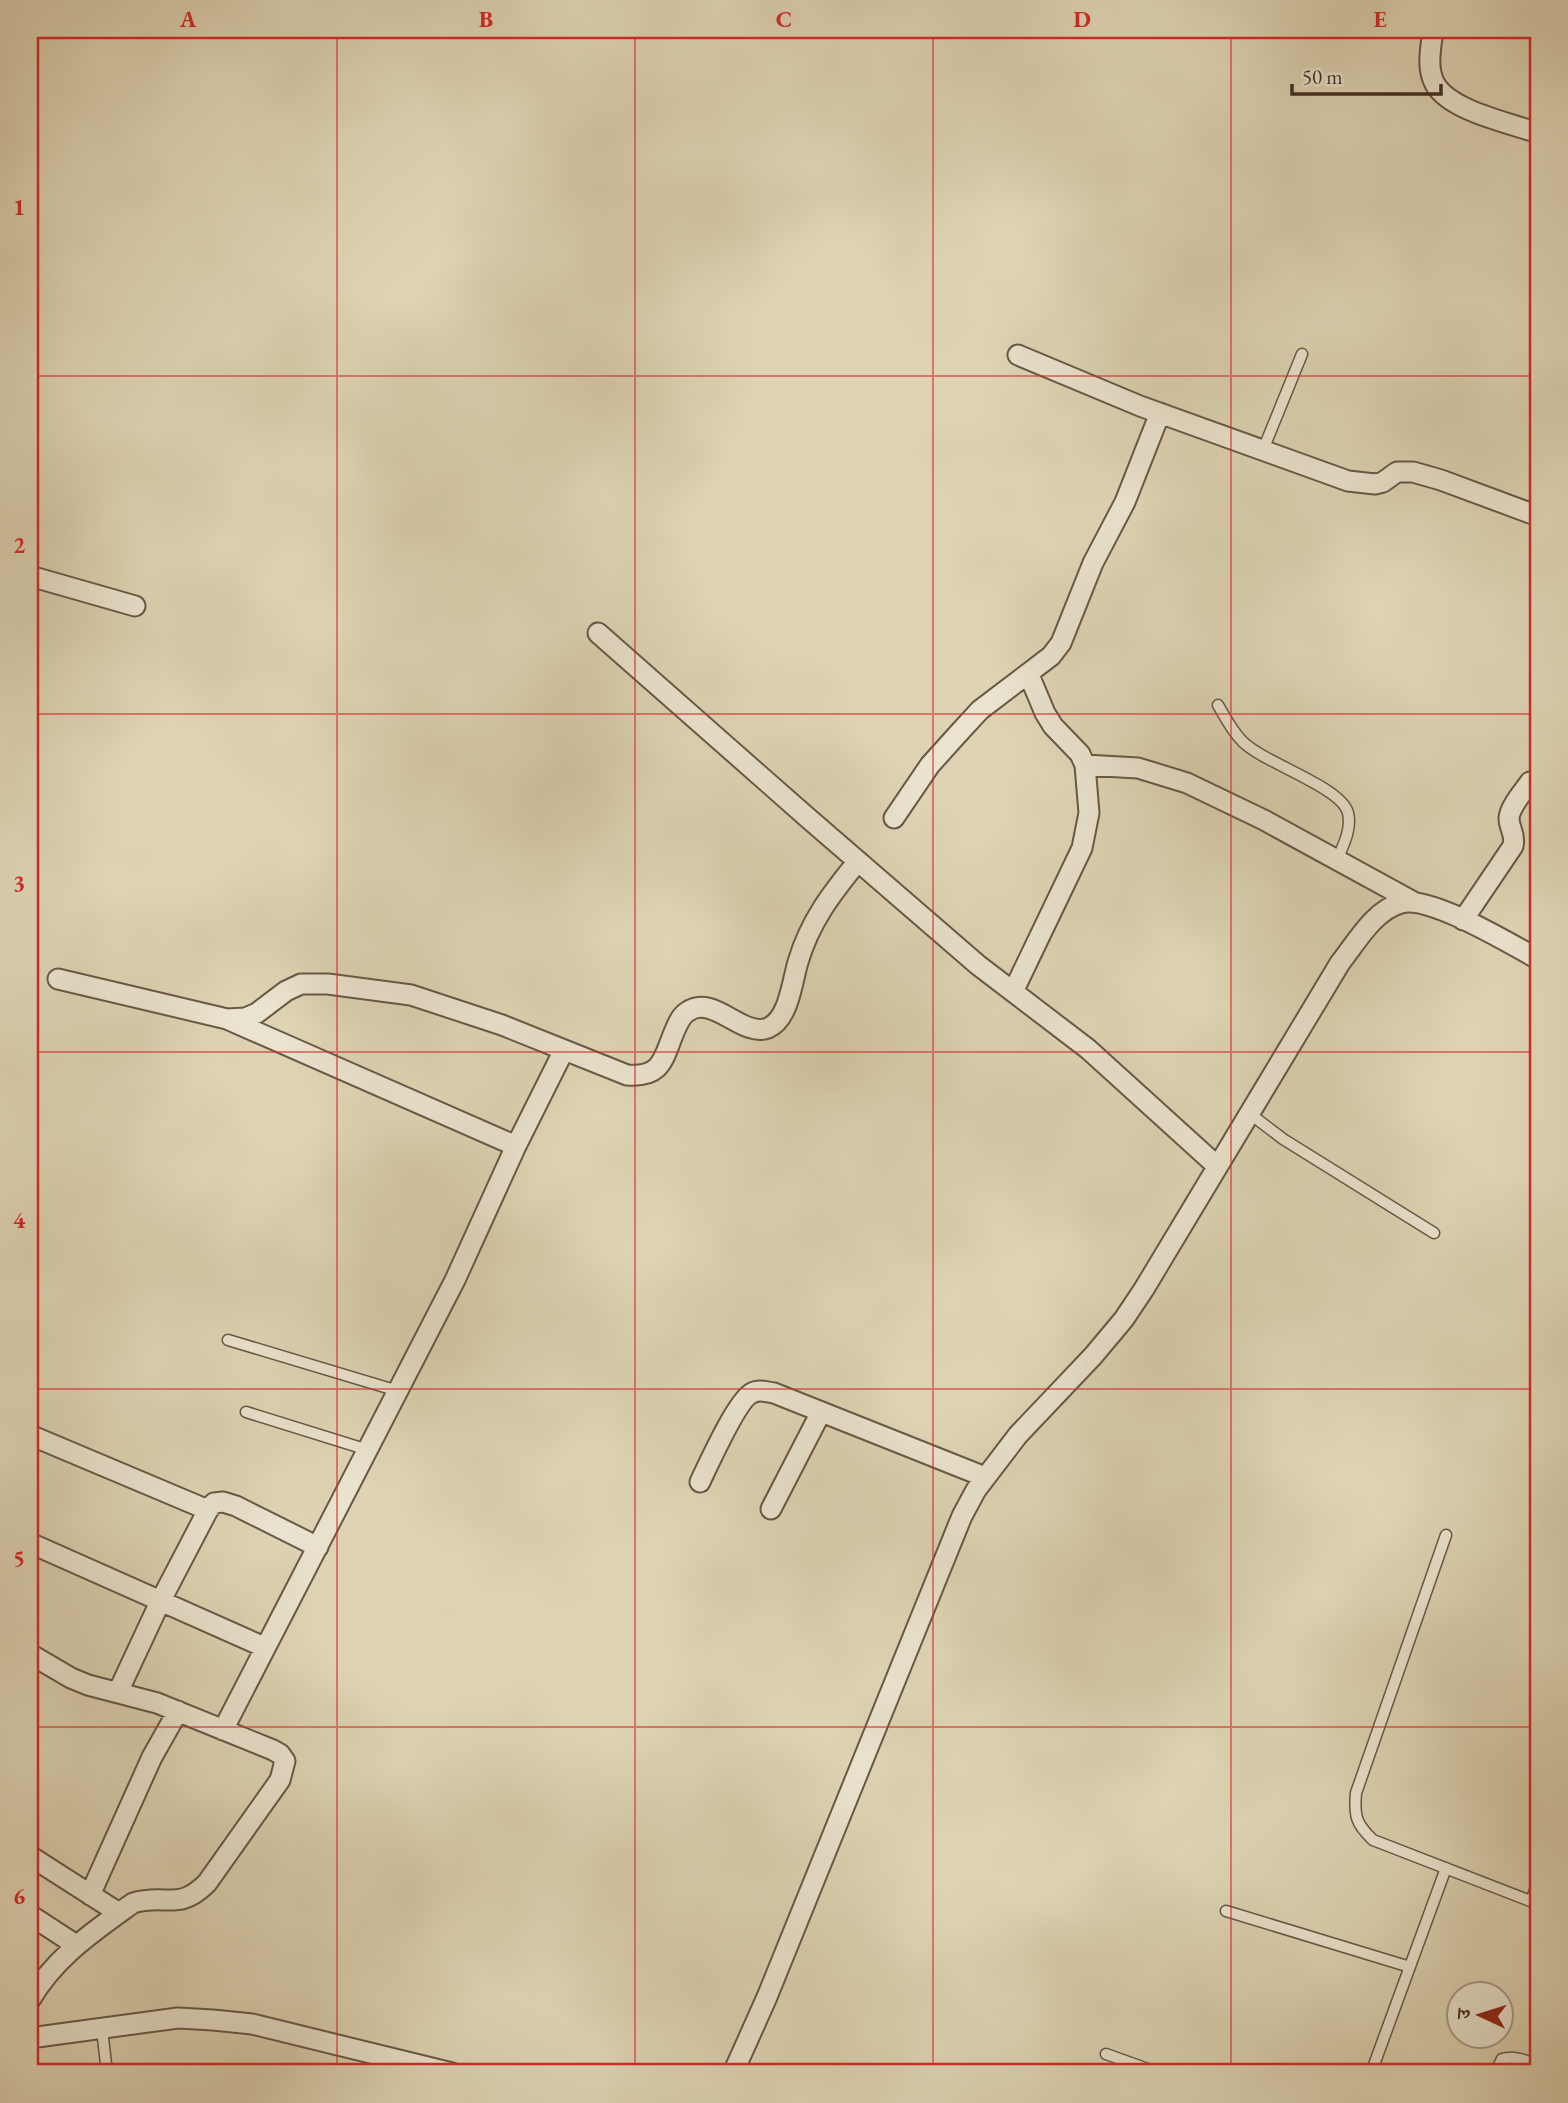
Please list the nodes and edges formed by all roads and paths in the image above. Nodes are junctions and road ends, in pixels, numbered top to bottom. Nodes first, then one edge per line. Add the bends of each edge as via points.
1 (1433, 30) edge
2 (1538, 133) edge
3 (1302, 354) dead end
4 (1018, 355) dead end
5 (1160, 413) junction
6 (1263, 450) junction
7 (1538, 516) edge
8 (30, 576) edge
9 (135, 606) dead end
10 (598, 633) dead end
11 (1029, 675) junction
12 (1218, 705) dead end
13 (1085, 765) junction
14 (1530, 782) dead end
15 (894, 818) dead end
16 (1337, 860) junction
17 (858, 861) junction
18 (1412, 901) junction
19 (1463, 920) junction
20 (1538, 959) edge
21 (58, 979) dead end
22 (1013, 992) junction
23 (226, 1019) junction
24 (564, 1050) junction
25 (1248, 1113) junction
26 (516, 1146) junction
27 (1217, 1166) junction
28 (1434, 1233) dead end
29 (228, 1340) dead end
30 (398, 1391) junction
31 (246, 1412) dead end
32 (821, 1412) junction
33 (30, 1435) edge
34 (368, 1450) junction
35 (985, 1477) junction
36 (699, 1482) dead end
37 (771, 1509) dead end
38 (208, 1510) junction
39 (1446, 1535) dead end
40 (30, 1543) edge
41 (318, 1547) junction
42 (160, 1602) junction
43 (264, 1647) junction
44 (30, 1654) edge
45 (118, 1692) junction
46 (178, 1711) junction
47 (223, 1730) junction
48 (30, 1856) edge
49 (1446, 1868) junction
50 (1538, 1882) edge
51 (90, 1895) junction
52 (1535, 1902) edge
53 (1226, 1911) dead end
54 (119, 1913) junction
55 (30, 1916) edge
56 (76, 1945) junction
57 (1410, 1967) junction
58 (30, 2000) edge
59 (102, 2029) junction
60 (30, 2038) edge
61 (1107, 2054) dead end
62 (1538, 2066) edge
63 (107, 2073) edge
64 (452, 2073) edge
65 (733, 2073) edge
66 (1158, 2073) edge
67 (1371, 2073) edge
68 (1495, 2073) edge

1 - 2 street via 1430,71 1445,95 1458,105
3 - 6 lane
4 - 5 street
5 - 6 street
5 - 11 street via 1066,633 1051,656
6 - 7 street via 1365,484 1383,482 1397,472 1413,472
8 - 9 street
10 - 17 street
11 - 13 street via 1053,726
11 - 15 street via 980,710 957,734
12 - 16 lane via 1242,742 1313,783 1348,810 1347,834
13 - 16 street via 1161,773 1264,820
13 - 22 street via 1089,813 1082,848
14 - 19 street via 1510,813 1513,846
16 - 18 street
17 - 22 street
17 - 24 street via 822,905 808,931 775,1025 763,1030 717,1011 686,1012 659,1065 641,1076 627,1075
18 - 19 street
18 - 25 street via 1384,912 1340,963
19 - 20 street
21 - 23 street
22 - 27 street via 1088,1049
23 - 24 street via 257,1013 301,984 328,984 411,995
23 - 26 street
24 - 26 street
25 - 27 street
25 - 28 lane
26 - 30 street
27 - 35 street via 1124,1319
29 - 30 lane
30 - 34 street
31 - 34 lane
32 - 35 street
32 - 36 street via 774,1393 753,1392 739,1407
32 - 37 street
33 - 38 street
34 - 41 street
35 - 65 street via 962,1516
38 - 41 street via 223,1502
38 - 42 street
39 - 49 lane via 1356,1793 1354,1811 1373,1840
40 - 42 street
41 - 43 street
42 - 43 street
42 - 45 street
43 - 47 street
44 - 45 street via 71,1678
45 - 46 street
46 - 47 street
46 - 51 street via 141,1779
47 - 54 street via 280,1754 285,1761 280,1780 195,1895 175,1901 145,1900
48 - 51 street
49 - 52 lane
49 - 57 lane
50 - 52 lane
51 - 54 street
53 - 57 lane
54 - 56 street
55 - 56 street
56 - 58 street via 50,1970
57 - 67 lane
59 - 60 street
59 - 63 lane
59 - 64 street via 178,2018 252,2024
61 - 66 lane
62 - 68 lane via 1509,2057 1502,2059

